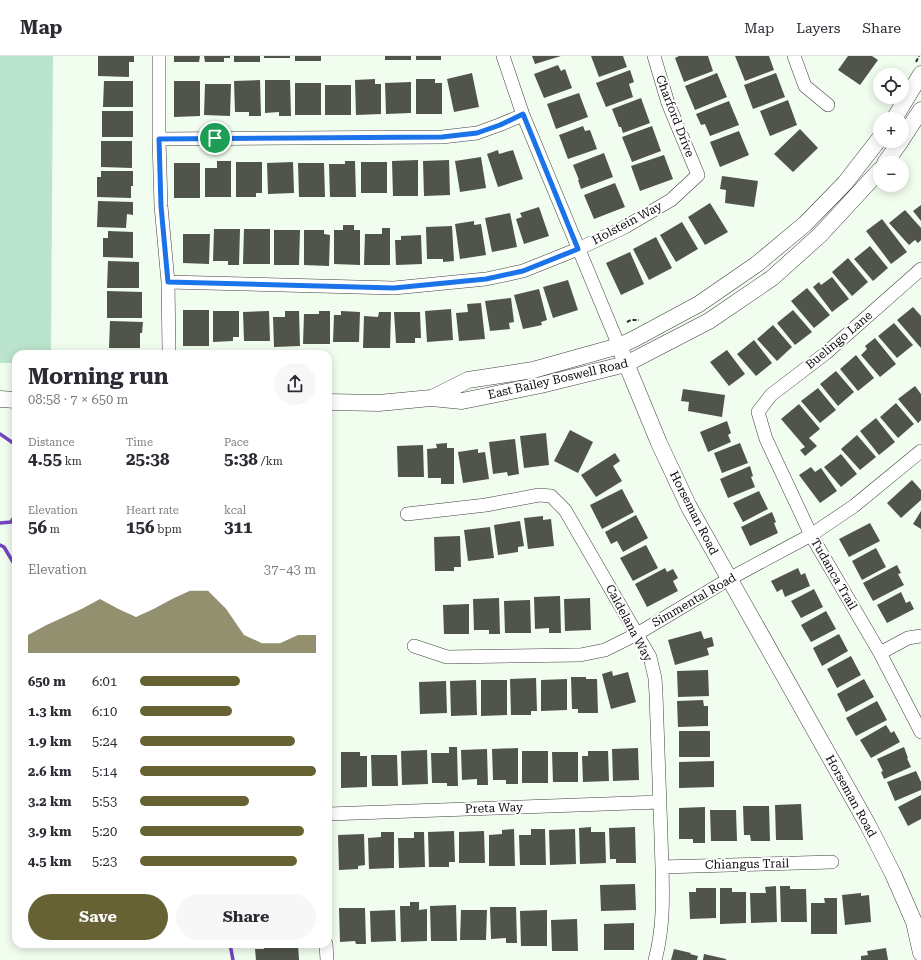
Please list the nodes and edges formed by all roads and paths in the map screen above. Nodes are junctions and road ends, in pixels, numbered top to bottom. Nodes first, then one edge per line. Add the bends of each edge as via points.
1 (159, 56) edge
2 (503, 56) edge
3 (654, 56) edge
4 (794, 56) edge
5 (921, 74) edge
6 (828, 105) dead end
7 (921, 110) edge
8 (892, 112) edge
9 (523, 114) junction
10 (909, 128) edge
11 (873, 138) edge
12 (159, 139) junction
13 (698, 175) joint
14 (873, 178) edge
15 (578, 249) junction
16 (921, 269) edge
17 (168, 282) junction
18 (641, 320) dead end
19 (627, 322) dead end
20 (619, 346) junction
21 (169, 350) dead end
22 (626, 364) junction
23 (431, 398) junction
24 (0, 400) edge
25 (12, 400) edge
26 (332, 402) edge
27 (758, 412) joint
28 (921, 451) edge
29 (407, 514) dead end
30 (811, 535) junction
31 (729, 579) junction
32 (637, 634) junction
33 (921, 636) edge
34 (414, 646) dead end
35 (880, 653) junction
36 (921, 732) edge
37 (660, 802) junction
38 (332, 814) edge
39 (832, 862) dead end
40 (662, 866) junction
41 (326, 948) edge
42 (921, 952) edge
43 (327, 960) edge
44 (655, 960) edge

1 - 12 street
2 - 9 street, Horseman Road
3 - 13 street, Charford Drive via 668,103
4 - 6 street via 805,86
5 - 8 street
7 - 10 street
9 - 12 street via 477,133 442,137
9 - 15 street, Horseman Road
11 - 20 street, East Bailey Boswell Road via 845,183 805,224 757,264 699,304
12 - 17 street via 161,206
13 - 15 street, Holstein Way via 670,200 625,227
14 - 22 street, East Bailey Boswell Road via 820,235 772,278 709,321
15 - 17 street, Holstein Way via 523,271 486,279 394,288
15 - 20 street, Horseman Road
16 - 27 street, Buelingo Lane via 826,352 771,395
17 - 21 street
18 - 19 path
20 - 22 street, Horseman Road
20 - 23 street, East Bailey Boswell Road via 533,370 468,380
22 - 23 street, East Bailey Boswell Road via 462,401
22 - 31 street, Horseman Road via 689,507
23 - 26 street, East Bailey Boswell Road via 379,403
24 - 25 street
27 - 30 street, Tudanca Trail via 766,439
28 - 30 street, Simmental Road via 854,506
29 - 32 street, Caldelana Way via 486,505 539,494 552,496 565,510
30 - 31 street, Simmental Road
30 - 35 street, Tudanca Trail
31 - 32 street, Simmental Road
31 - 42 street, Horseman Road via 868,825 914,922
32 - 34 street, Simmental Road via 605,650 580,655 447,657
32 - 37 street, Caldelana Way via 650,657 655,678
33 - 35 street via 908,638
35 - 36 street, Tudanca Trail
37 - 38 street, Preta Way
37 - 40 street, Caldelana Way
39 - 40 street, Chiangus Trail
40 - 44 street, Caldelana Way via 662,918 660,943
41 - 43 street

